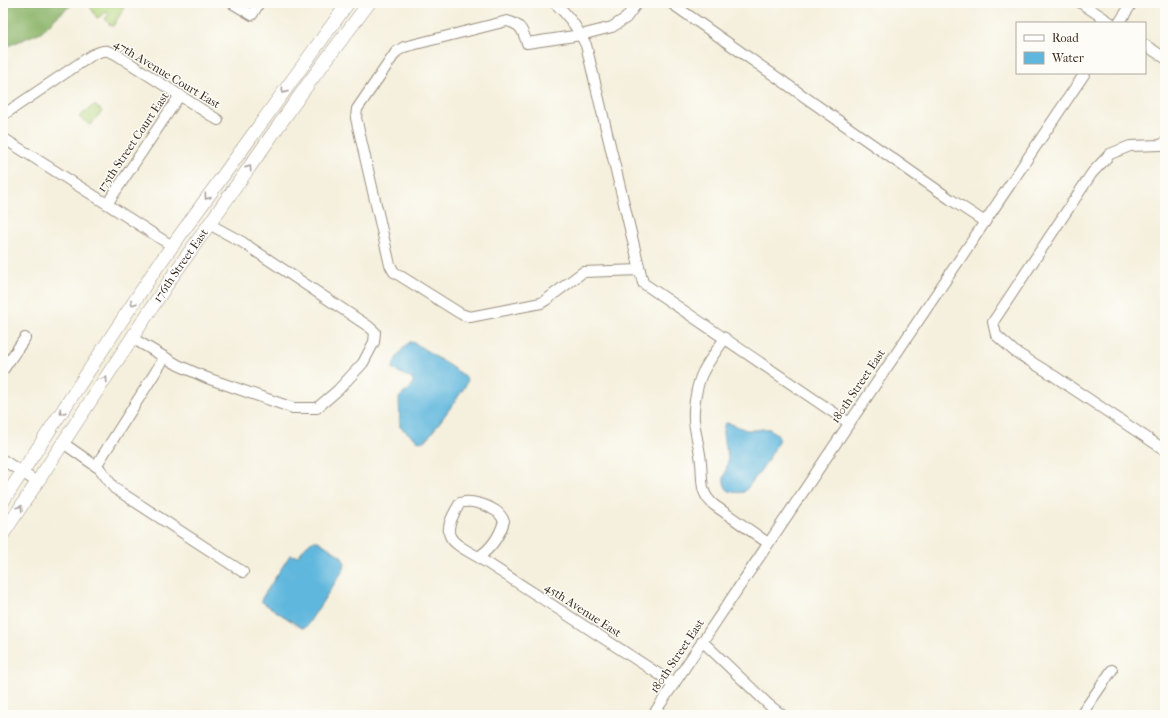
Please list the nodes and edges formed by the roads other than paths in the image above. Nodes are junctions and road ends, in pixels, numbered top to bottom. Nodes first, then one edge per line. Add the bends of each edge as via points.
1 (232, 3) edge
2 (259, 3) edge
3 (348, 3) edge
4 (356, 3) edge
5 (369, 3) edge
6 (554, 3) edge
7 (637, 3) edge
8 (671, 3) edge
9 (1081, 3) edge
10 (1132, 3) edge
11 (1110, 22) edge
12 (1120, 22) edge
13 (581, 35) junction
14 (1146, 46) edge
15 (1165, 58) edge
16 (1084, 74) edge
17 (308, 84) junction
18 (180, 95) junction
19 (3, 115) edge
20 (218, 120) dead end
21 (3, 138) edge
22 (1165, 142) edge
23 (107, 204) junction
24 (985, 222) junction
25 (209, 224) junction
26 (172, 246) junction
27 (640, 270) junction
28 (25, 338) dead end
29 (132, 338) junction
30 (725, 338) junction
31 (165, 358) junction
32 (3, 370) edge
33 (849, 423) junction
34 (62, 444) junction
35 (1165, 450) edge
36 (3, 460) edge
37 (96, 466) junction
38 (22, 472) junction
39 (37, 482) junction
40 (3, 501) edge
41 (3, 534) edge
42 (768, 543) junction
43 (478, 557) junction
44 (243, 572) dead end
45 (702, 641) junction
46 (1112, 670) dead end
47 (674, 684) junction
48 (653, 715) edge
49 (782, 715) edge
50 (1081, 715) edge

1 - 2 street via 252,15
3 -> 26 main road, 176th Street East
4 - 17 main road via 305,76
5 - 17 main road, 176th Street East
6 - 13 street via 564,11
7 - 13 street via 626,18 612,27
8 - 24 street
9 - 11 street
10 - 12 street
13 - 27 street via 589,53
13 - 27 street via 527,42 522,28 507,21 404,47 396,52 357,109 356,118 390,265 394,272 461,314 470,317 540,303 583,272
14 - 15 street
16 - 24 street, 180th Street East
25 -> 17 main road, 176th Street East
18 - 19 street, 47th Avenue Court East via 116,55 103,50
18 - 20 street, 47th Avenue Court East
18 - 23 street, 175th Street Court East
21 - 23 street
22 - 35 street via 1161,145 1130,146 1110,154 1092,173 993,322 996,335 1014,350
23 - 26 street
24 - 33 street, 180th Street East
25 - 29 main road, 176th Street East
25 - 31 street via 242,242 368,326 375,332 374,342 363,363 317,408 293,408 207,378
26 -> 38 main road, 176th Street East
27 - 30 street via 643,283
28 - 32 street
29 - 31 street
34 -> 29 main road, 176th Street East
30 - 33 street
30 - 42 street via 702,373 694,408 704,495
31 - 37 street
33 - 42 street, 180th Street East
34 - 37 street
34 - 39 main road, 176th Street East
36 - 38 street
37 - 44 street via 114,488
38 - 39 street
38 - 40 main road, 176th Street East
41 -> 39 main road, 176th Street East
42 - 45 street, 180th Street East
43 - 43 street via 457,546 450,538 449,522 460,503 464,501 473,501 498,511 504,521 494,542
43 - 47 street, 45th Avenue East
45 - 47 street, 180th Street East
45 - 49 street
46 - 50 street
47 - 48 street, 180th Street East

